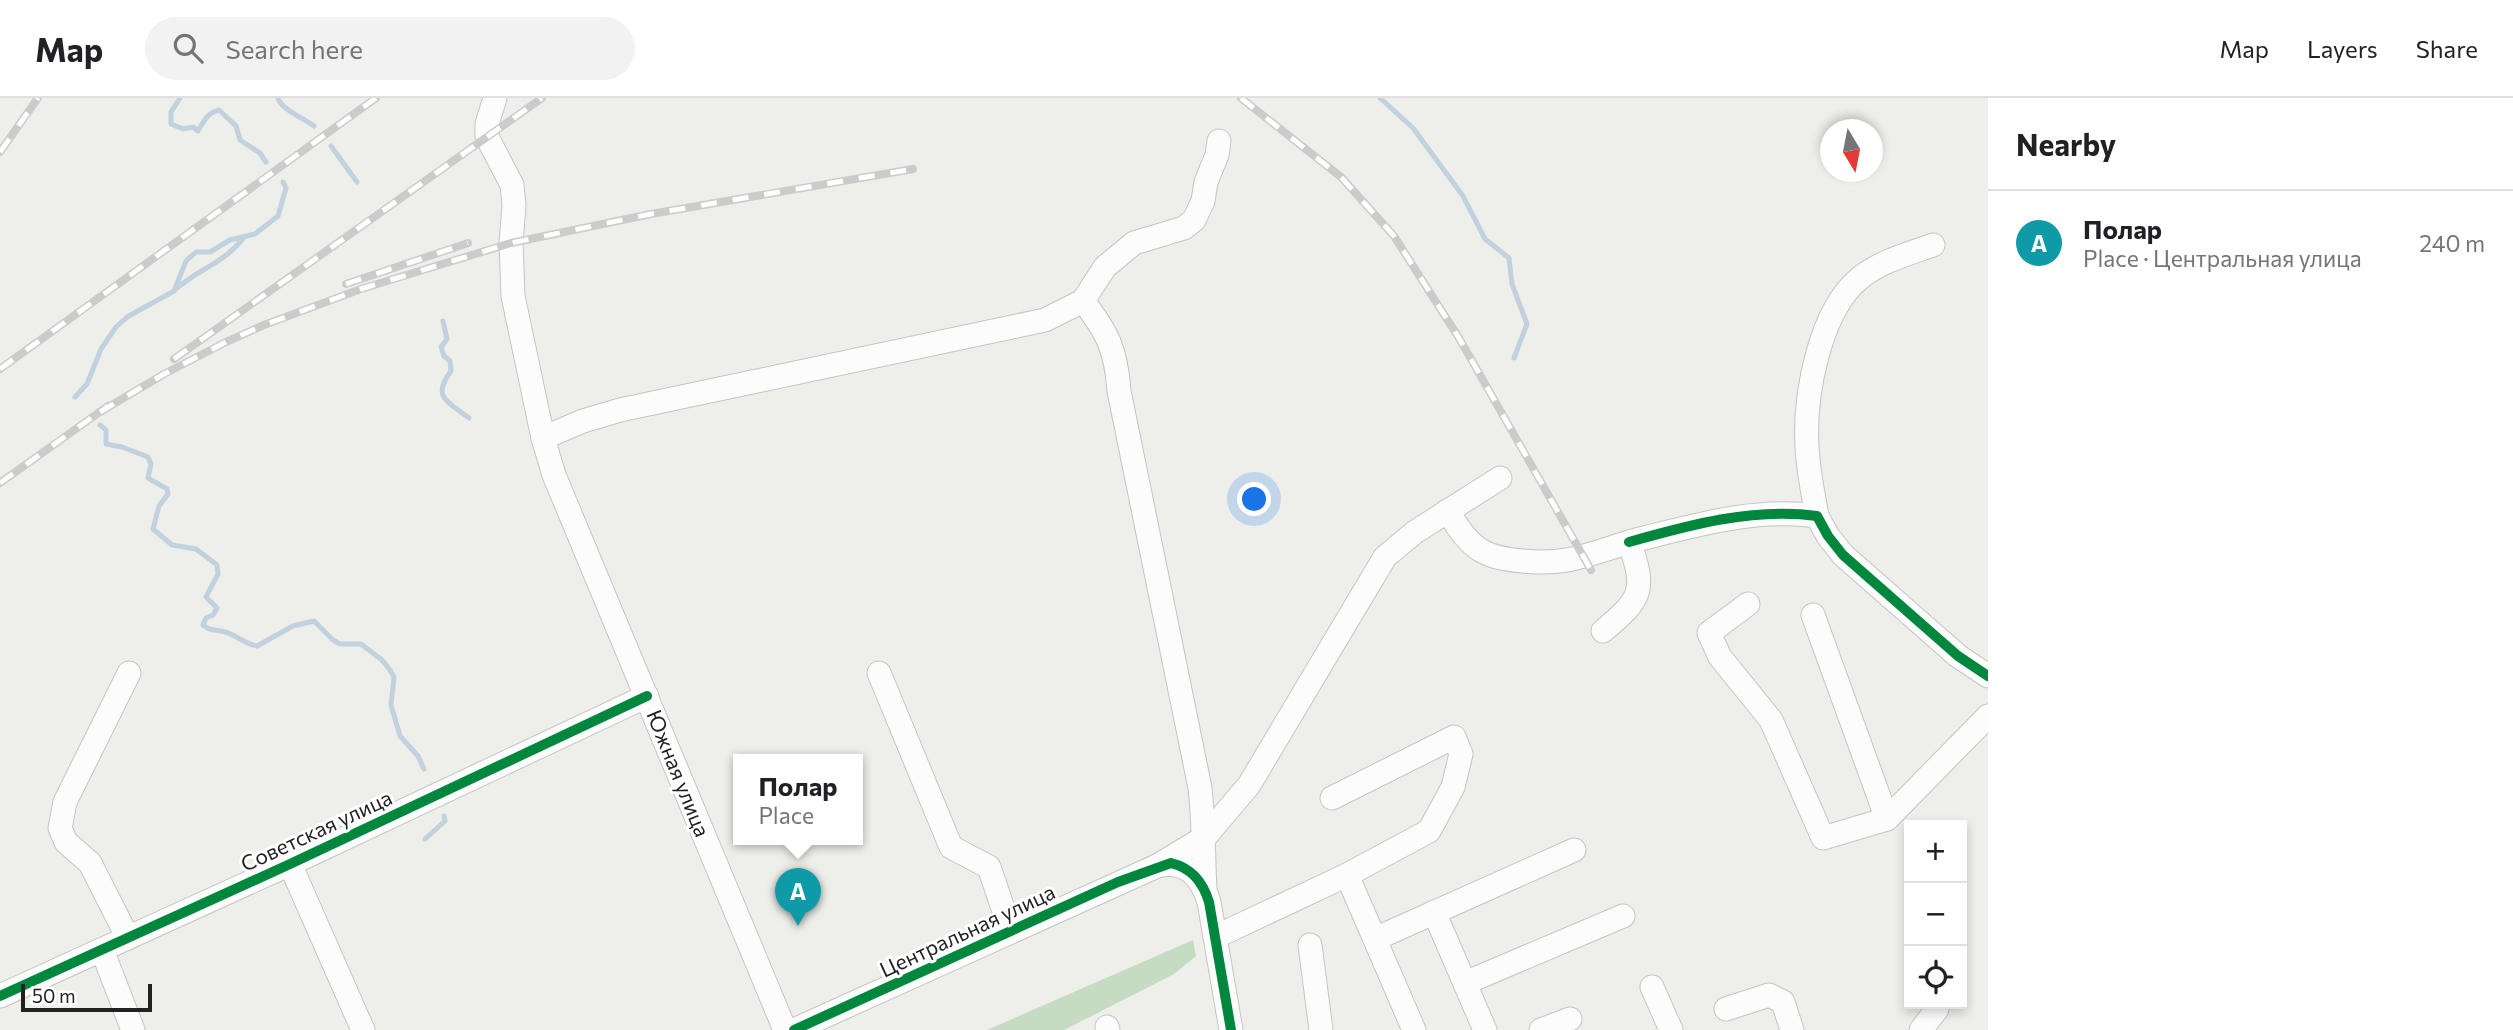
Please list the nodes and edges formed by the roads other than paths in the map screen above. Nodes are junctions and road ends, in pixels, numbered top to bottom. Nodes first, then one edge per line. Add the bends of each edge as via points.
1 (495, 98) edge
2 (1219, 141) dead end
3 (1933, 245) dead end
4 (1083, 301) junction
5 (543, 438) junction
6 (1500, 478) dead end
7 (1447, 511) junction
8 (1817, 516) junction
9 (1629, 542) junction
10 (1748, 604) dead end
11 (1813, 615) dead end
12 (1603, 631) dead end
13 (129, 673) dead end
14 (879, 673) dead end
15 (1988, 676) edge
16 (647, 696) junction
17 (1988, 716) edge
18 (1332, 798) dead end
19 (1887, 819) junction
20 (1205, 837) junction
21 (1574, 850) dead end
22 (290, 864) junction
23 (1157, 866) junction
24 (1347, 875) junction
25 (1205, 888) junction
26 (1434, 912) junction
27 (1623, 916) dead end
28 (1011, 932) junction
29 (1215, 937) junction
30 (128, 938) junction
31 (1375, 939) junction
32 (1310, 945) dead end
33 (102, 950) junction
34 (1465, 983) junction
35 (1652, 987) dead end
36 (0, 996) edge
37 (1726, 1009) dead end
38 (1570, 1019) dead end
39 (133, 1030) edge
40 (363, 1030) edge
41 (785, 1030) edge
42 (794, 1030) edge
43 (1231, 1030) edge
44 (1321, 1030) edge
45 (1414, 1030) edge
46 (1485, 1030) edge
47 (1541, 1030) edge
48 (1671, 1030) edge
49 (1791, 1030) edge

1 - 5 street, Южная улица via 487,137 512,185 513,296
2 - 4 street via 1194,220 1122,252 1105,267
3 - 8 street via 1875,267 1857,280 1831,317 1808,402 1807,449
4 - 5 street via 1045,320 620,410
4 - 20 street via 1111,342 1115,356 1200,788
5 - 16 street, Южная улица via 565,506
6 - 7 street, Центральная улица
7 - 9 street via 1475,547 1514,560 1555,563
7 - 20 street, Центральная улица via 1385,557 1249,785
8 - 9 street via 1791,512 1749,515
8 - 15 street via 1843,555 1958,656
9 - 12 street via 1639,575 1638,595
10 - 19 street via 1709,633 1720,657 1771,720 1823,838
11 - 19 street
13 - 30 street via 65,802 60,828 66,842 90,863
14 - 28 street via 951,847 989,867
16 - 22 street, Советская улица
16 - 41 street, Южная улица
17 - 19 street
18 - 24 street via 1454,737 1461,754 1453,787 1429,831
20 - 23 street, Центральная улица
20 - 25 street
21 - 26 street
22 - 30 street, Советская улица
22 - 40 street
23 - 25 street via 1182,866
23 - 28 street, Центральная улица
24 - 29 street
24 - 31 street
25 - 29 street
26 - 31 street
26 - 34 street
27 - 34 street
28 - 42 street, Центральная улица
29 - 43 street
30 - 33 street, Советская улица
31 - 45 street
32 - 44 street
33 - 36 street, Советская улица
33 - 39 street
34 - 46 street
35 - 48 street
37 - 49 street via 1769,995 1783,1002
38 - 47 street

